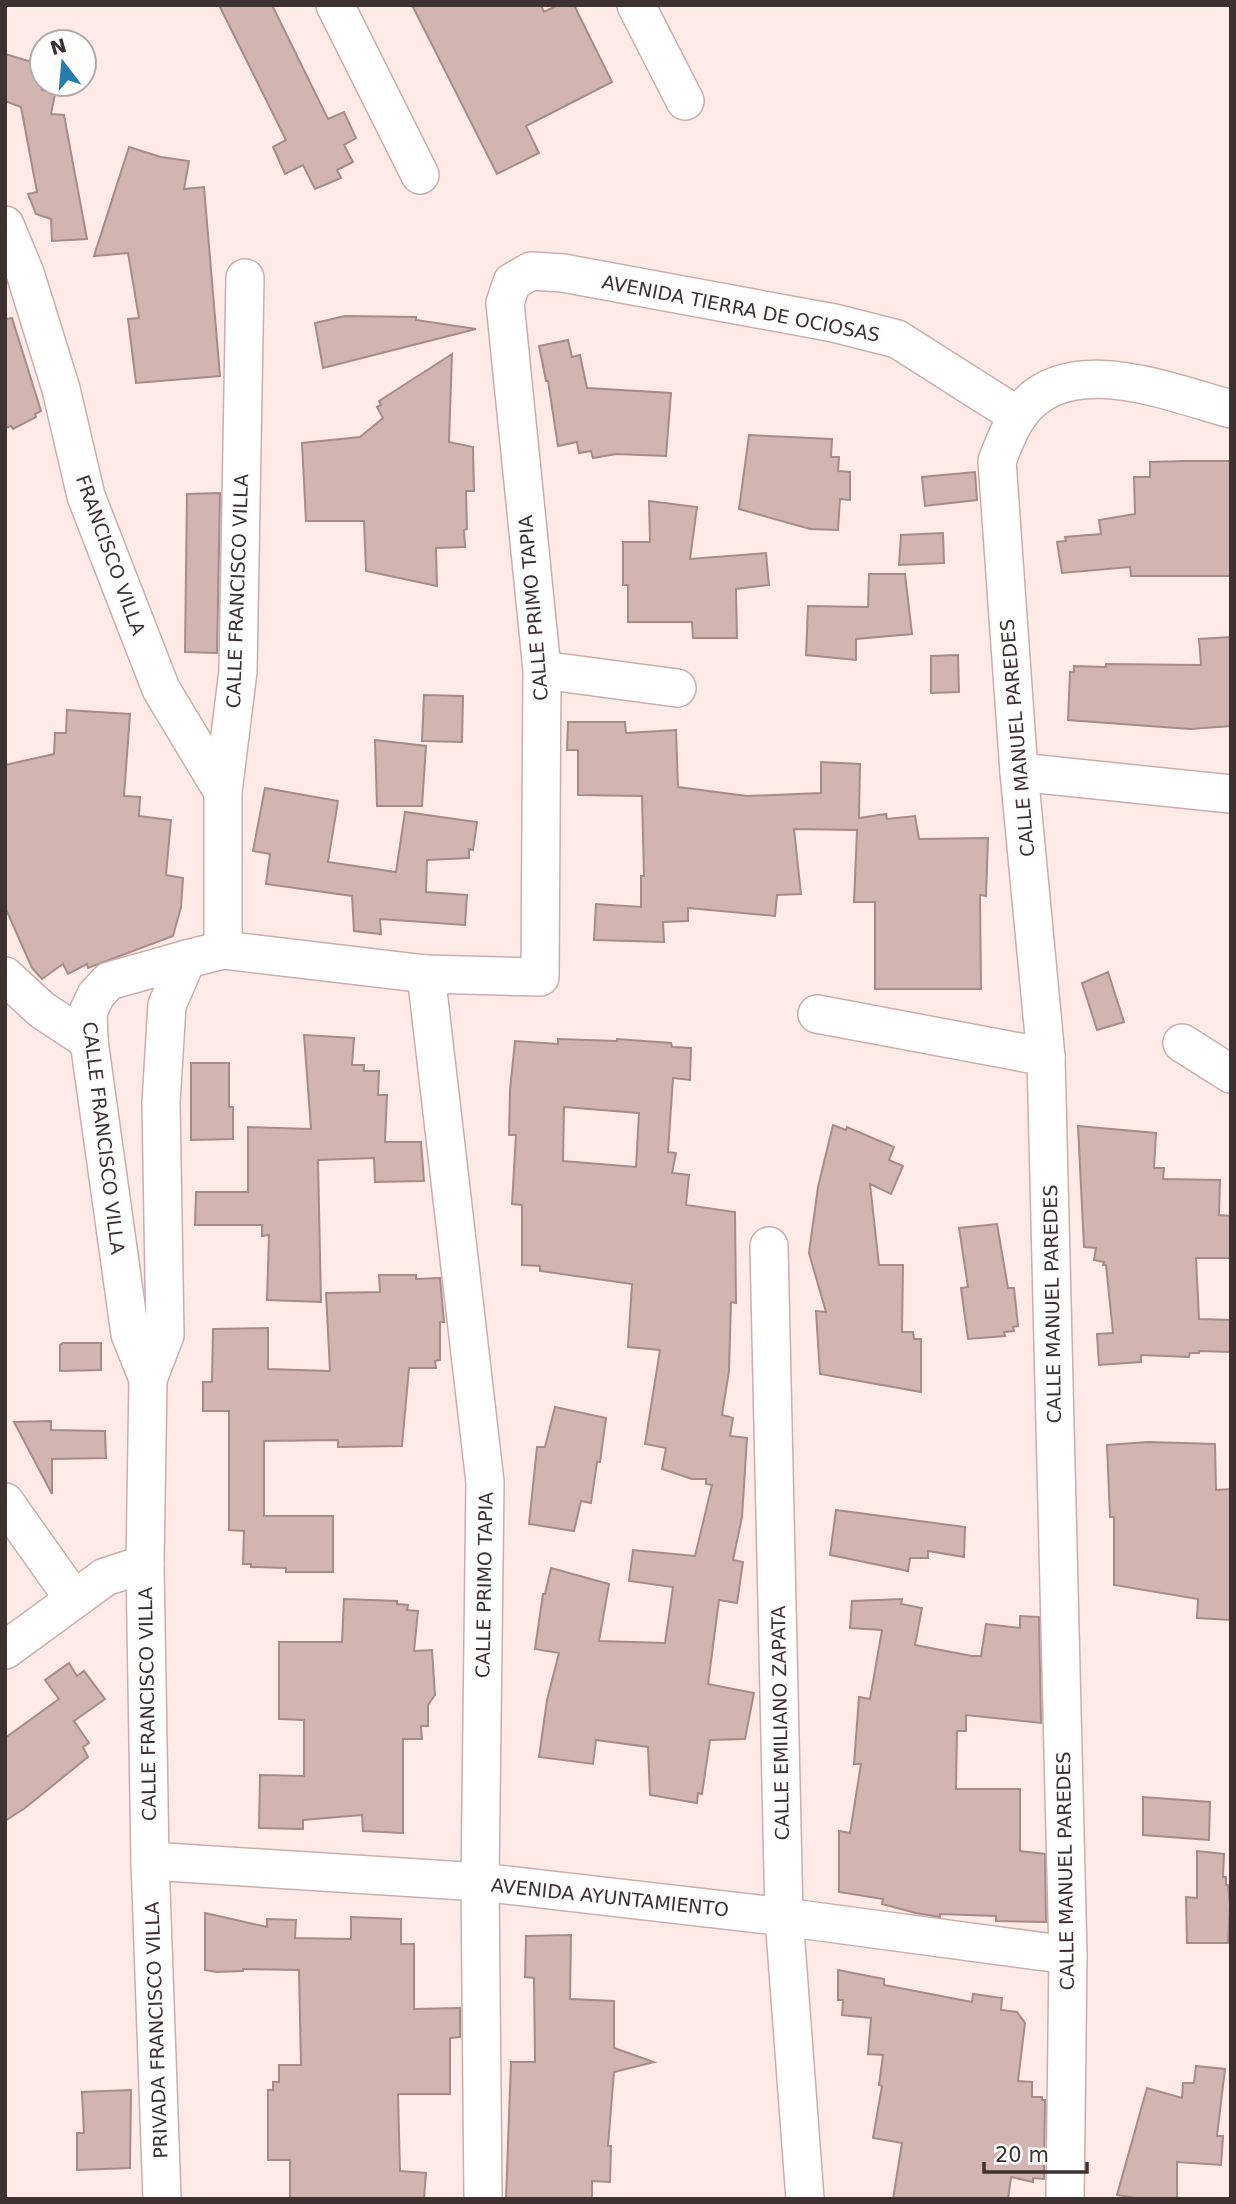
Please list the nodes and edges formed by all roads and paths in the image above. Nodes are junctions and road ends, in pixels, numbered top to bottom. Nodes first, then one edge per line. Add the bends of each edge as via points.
1 (335, 5) edge
2 (636, 5) edge
3 (685, 101) dead end
4 (420, 175) dead end
5 (5, 225) edge
6 (245, 278) dead end
7 (512, 282) joint
8 (1231, 409) edge
9 (1018, 416) junction
10 (542, 670) junction
11 (677, 688) dead end
12 (1019, 772) junction
13 (223, 792) junction
14 (1231, 794) edge
15 (223, 950) junction
16 (187, 959) junction
17 (426, 974) junction
18 (5, 976) edge
19 (817, 1014) dead end
20 (89, 1041) junction
21 (1182, 1043) dead end
22 (1046, 1057) junction
23 (1231, 1074) edge
24 (769, 1246) dead end
25 (148, 1379) junction
26 (5, 1502) edge
27 (145, 1564) junction
28 (72, 1598) junction
29 (5, 1650) edge
30 (150, 1860) junction
31 (480, 1882) junction
32 (784, 1917) junction
33 (1068, 1955) junction
34 (162, 2199) edge
35 (483, 2199) edge
36 (805, 2199) edge
37 (1065, 2199) edge

1 - 4 street
2 - 3 street
5 - 13 street, FRANCISCO VILLA via 61,389 86,496 161,690
6 - 13 street, CALLE FRANCISCO VILLA via 238,671
7 - 9 street, AVENIDA TIERRA DE OCIOSAS via 531,271 563,273 897,339
7 - 10 street, CALLE PRIMO TAPIA via 505,303
8 - 9 street via 1125,381 1078,379 1041,394
9 - 12 street, CALLE MANUEL PAREDES via 997,461
10 - 11 street
10 - 17 street, CALLE PRIMO TAPIA via 540,977
12 - 14 street
12 - 22 street, CALLE MANUEL PAREDES
13 - 15 street, CALLE FRANCISCO VILLA
15 - 16 street, CALLE FRANCISCO VILLA
15 - 17 street
16 - 20 street, CALLE FRANCISCO VILLA via 109,981 88,1012
16 - 25 street, CALLE FRANCISCO VILLA via 167,1005 162,1103 165,1335
17 - 31 street, CALLE PRIMO TAPIA via 485,1482
18 - 20 street via 43,1010
19 - 22 street
20 - 25 street, CALLE FRANCISCO VILLA via 130,1334
21 - 23 street
22 - 33 street, CALLE MANUEL PAREDES
24 - 32 street, CALLE EMILIANO ZAPATA
25 - 27 street, CALLE FRANCISCO VILLA
26 - 28 street
27 - 28 street via 105,1577
27 - 30 street, CALLE FRANCISCO VILLA
28 - 29 street
30 - 31 street, AVENIDA AYUNTAMIENTO
30 - 34 street, PRIVADA FRANCISCO VILLA
31 - 32 street, AVENIDA AYUNTAMIENTO
31 - 35 street, CALLE PRIMO TAPIA
32 - 33 street, AVENIDA AYUNTAMIENTO
32 - 36 street, CALLE EMILIANO ZAPATA
33 - 37 street, CALLE MANUEL PAREDES

